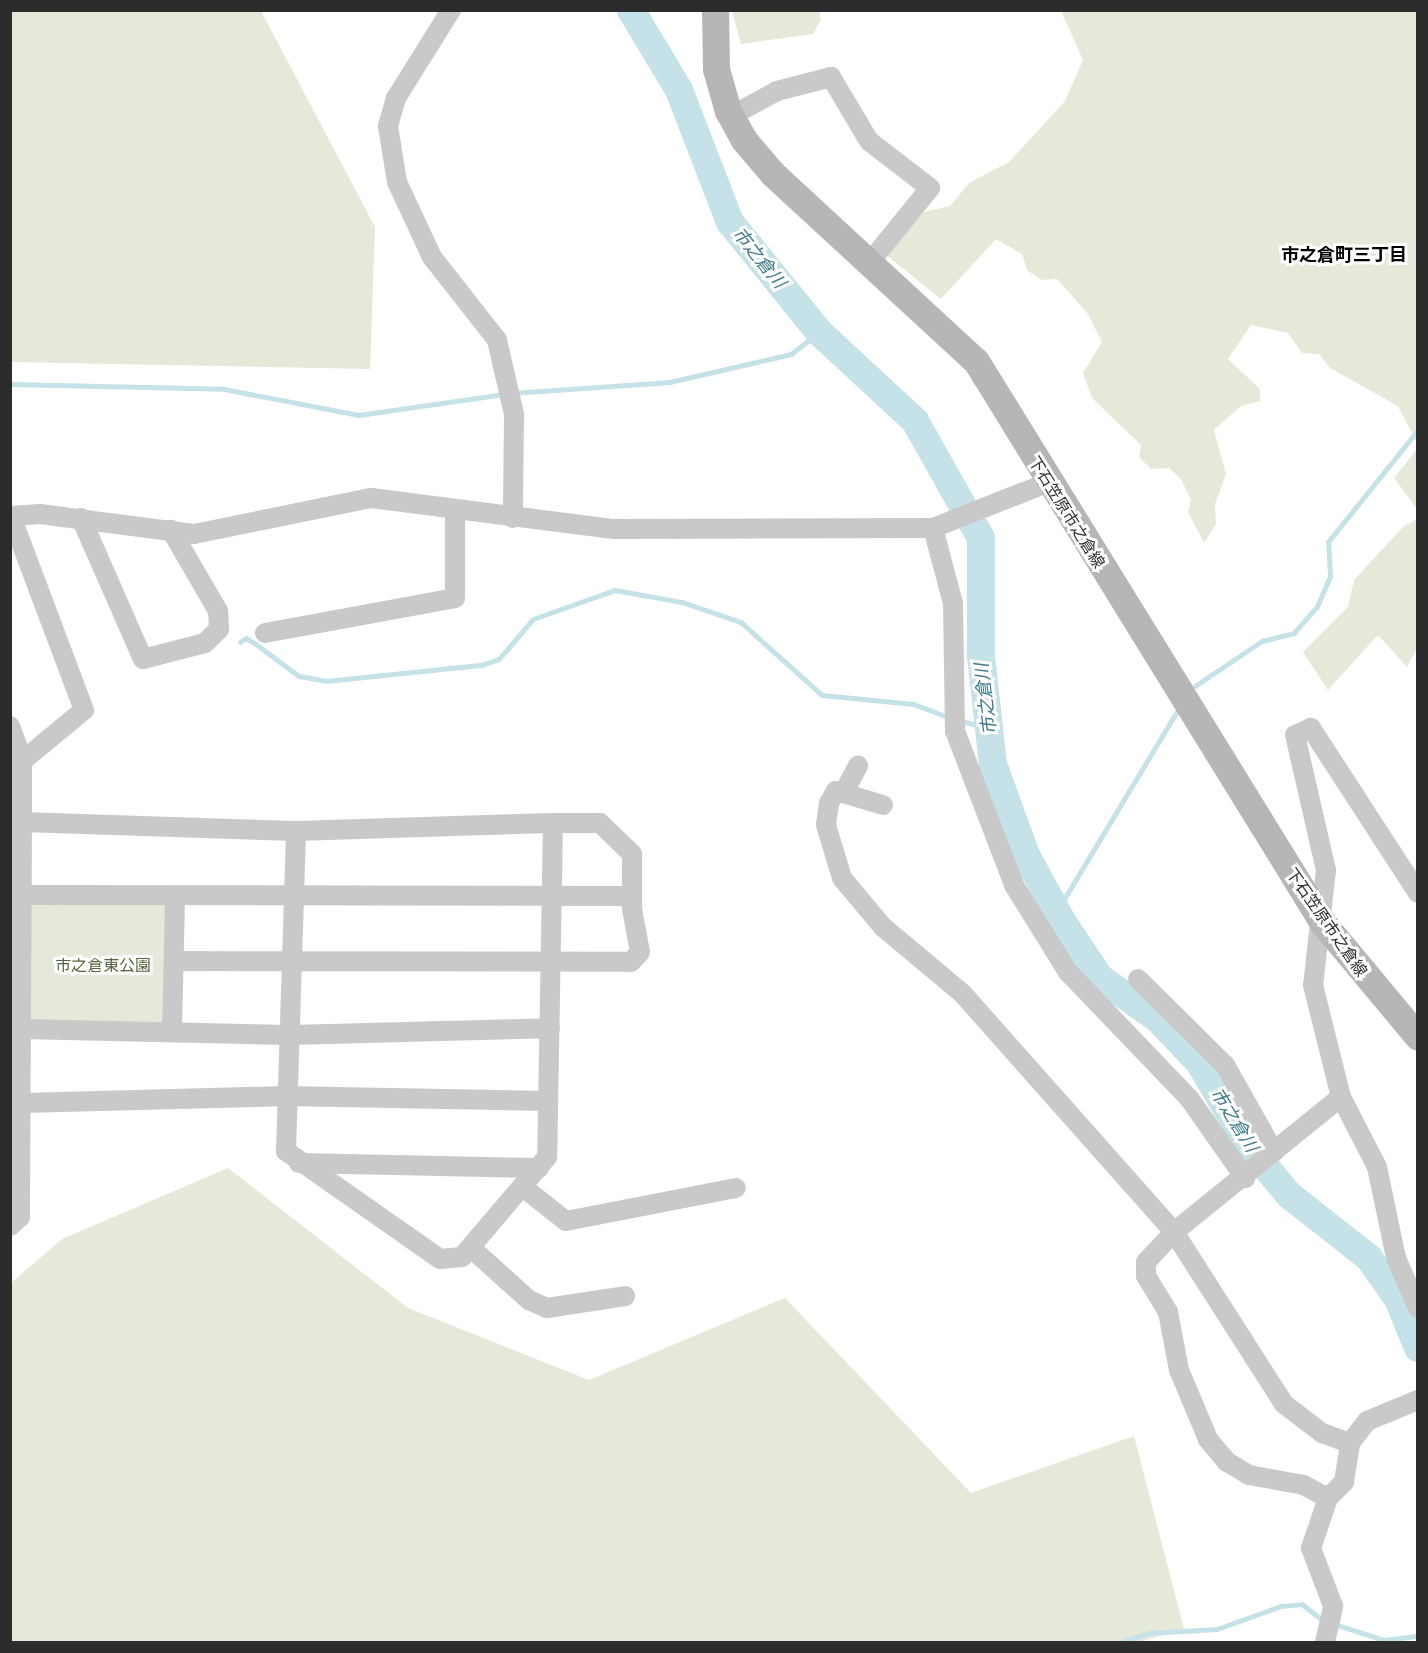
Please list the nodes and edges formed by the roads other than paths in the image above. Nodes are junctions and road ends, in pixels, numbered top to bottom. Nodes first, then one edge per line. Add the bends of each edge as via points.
1 (451, 10) edge
2 (716, 10) edge
3 (731, 117) junction
4 (870, 262) junction
5 (1049, 483) junction
6 (455, 512) junction
7 (11, 516) edge
8 (81, 518) junction
9 (513, 518) junction
10 (933, 528) junction
11 (171, 530) junction
12 (265, 633) dead end
13 (10, 726) edge
14 (16, 765) edge
15 (858, 766) dead end
16 (844, 792) junction
17 (883, 805) dead end
18 (22, 822) junction
19 (553, 823) junction
20 (296, 831) junction
21 (1418, 893) edge
22 (20, 895) junction
23 (550, 895) junction
24 (175, 896) junction
25 (632, 896) junction
26 (297, 897) junction
27 (14, 919) edge
28 (1323, 923) junction
29 (174, 961) junction
30 (294, 961) junction
31 (549, 962) junction
32 (1138, 979) dead end
33 (15, 986) edge
34 (550, 1028) junction
35 (21, 1029) junction
36 (172, 1032) junction
37 (290, 1035) junction
38 (1418, 1037) edge
39 (16, 1052) edge
40 (285, 1096) junction
41 (1341, 1097) junction
42 (548, 1101) junction
43 (18, 1114) edge
44 (1274, 1152) junction
45 (299, 1163) junction
46 (539, 1168) junction
47 (1245, 1178) junction
48 (524, 1188) junction
49 (736, 1188) dead end
50 (16, 1192) edge
51 (10, 1226) edge
52 (1174, 1232) junction
53 (471, 1248) junction
54 (625, 1296) dead end
55 (1418, 1308) edge
56 (1417, 1400) edge
57 (1350, 1443) junction
58 (1328, 1498) junction
59 (1329, 1631) edge

1 - 9 street via 396,98 388,126 397,182 432,257 488,324 509,383 514,414
2 - 3 main road, 下石笠原市之倉線 via 716,69
3 - 4 main road, 下石笠原市之倉線 via 773,174
3 - 4 street via 777,91 831,77 869,141 930,188
4 - 5 main road, 下石笠原市之倉線 via 976,361
5 - 10 street via 1009,502
5 - 28 main road, 下石笠原市之倉線
6 - 9 street
6 - 11 street via 371,498 339,501 230,529
6 - 12 street via 455,598
7 - 8 street
7 - 14 street via 84,710
8 - 11 street
8 - 11 street via 143,658 204,643 219,629 218,611
9 - 10 street via 614,529 738,532 829,526
10 - 47 street via 953,603 955,731 1014,885 1068,972 1189,1098
13 - 14 street
14 - 18 street
15 - 16 street
16 - 17 street
16 - 52 street via 836,791 829,803 826,825 842,878 883,927 957,988
18 - 20 street
18 - 22 street
19 - 20 street
19 - 23 street
19 - 25 street via 600,823 627,846 636,863
20 - 26 street
21 - 28 street via 1311,728 1295,735 1326,870
22 - 24 street
22 - 27 street
23 - 25 street
23 - 26 street
23 - 31 street
24 - 26 street
24 - 29 street
25 - 31 street via 640,952 630,962
26 - 30 street
27 - 33 street
28 - 38 main road, 下石笠原市之倉線
28 - 41 street via 1312,986
29 - 30 street
29 - 36 street
30 - 31 street
30 - 37 street
31 - 34 street
32 - 44 street via 1225,1065
33 - 35 street
34 - 37 street
34 - 42 street
35 - 36 street
35 - 39 street
36 - 37 street
37 - 40 street
39 - 43 street
40 - 42 street
40 - 43 street
40 - 45 street via 283,1142
41 - 44 street
41 - 55 street via 1377,1167 1396,1258
42 - 46 street via 547,1156
43 - 50 street
44 - 47 street
45 - 46 street
45 - 53 street via 440,1259 462,1257
46 - 48 street
47 - 52 street
48 - 49 street via 566,1221
48 - 53 street
50 - 51 street via 20,1217
52 - 57 street via 1284,1404 1322,1433
52 - 58 street via 1146,1262 1146,1275 1168,1312 1179,1370 1208,1439 1227,1462 1249,1475 1304,1485
53 - 54 street via 529,1300 547,1308
56 - 57 street via 1367,1421
57 - 58 street via 1344,1482
58 - 59 street via 1311,1548 1330,1589

